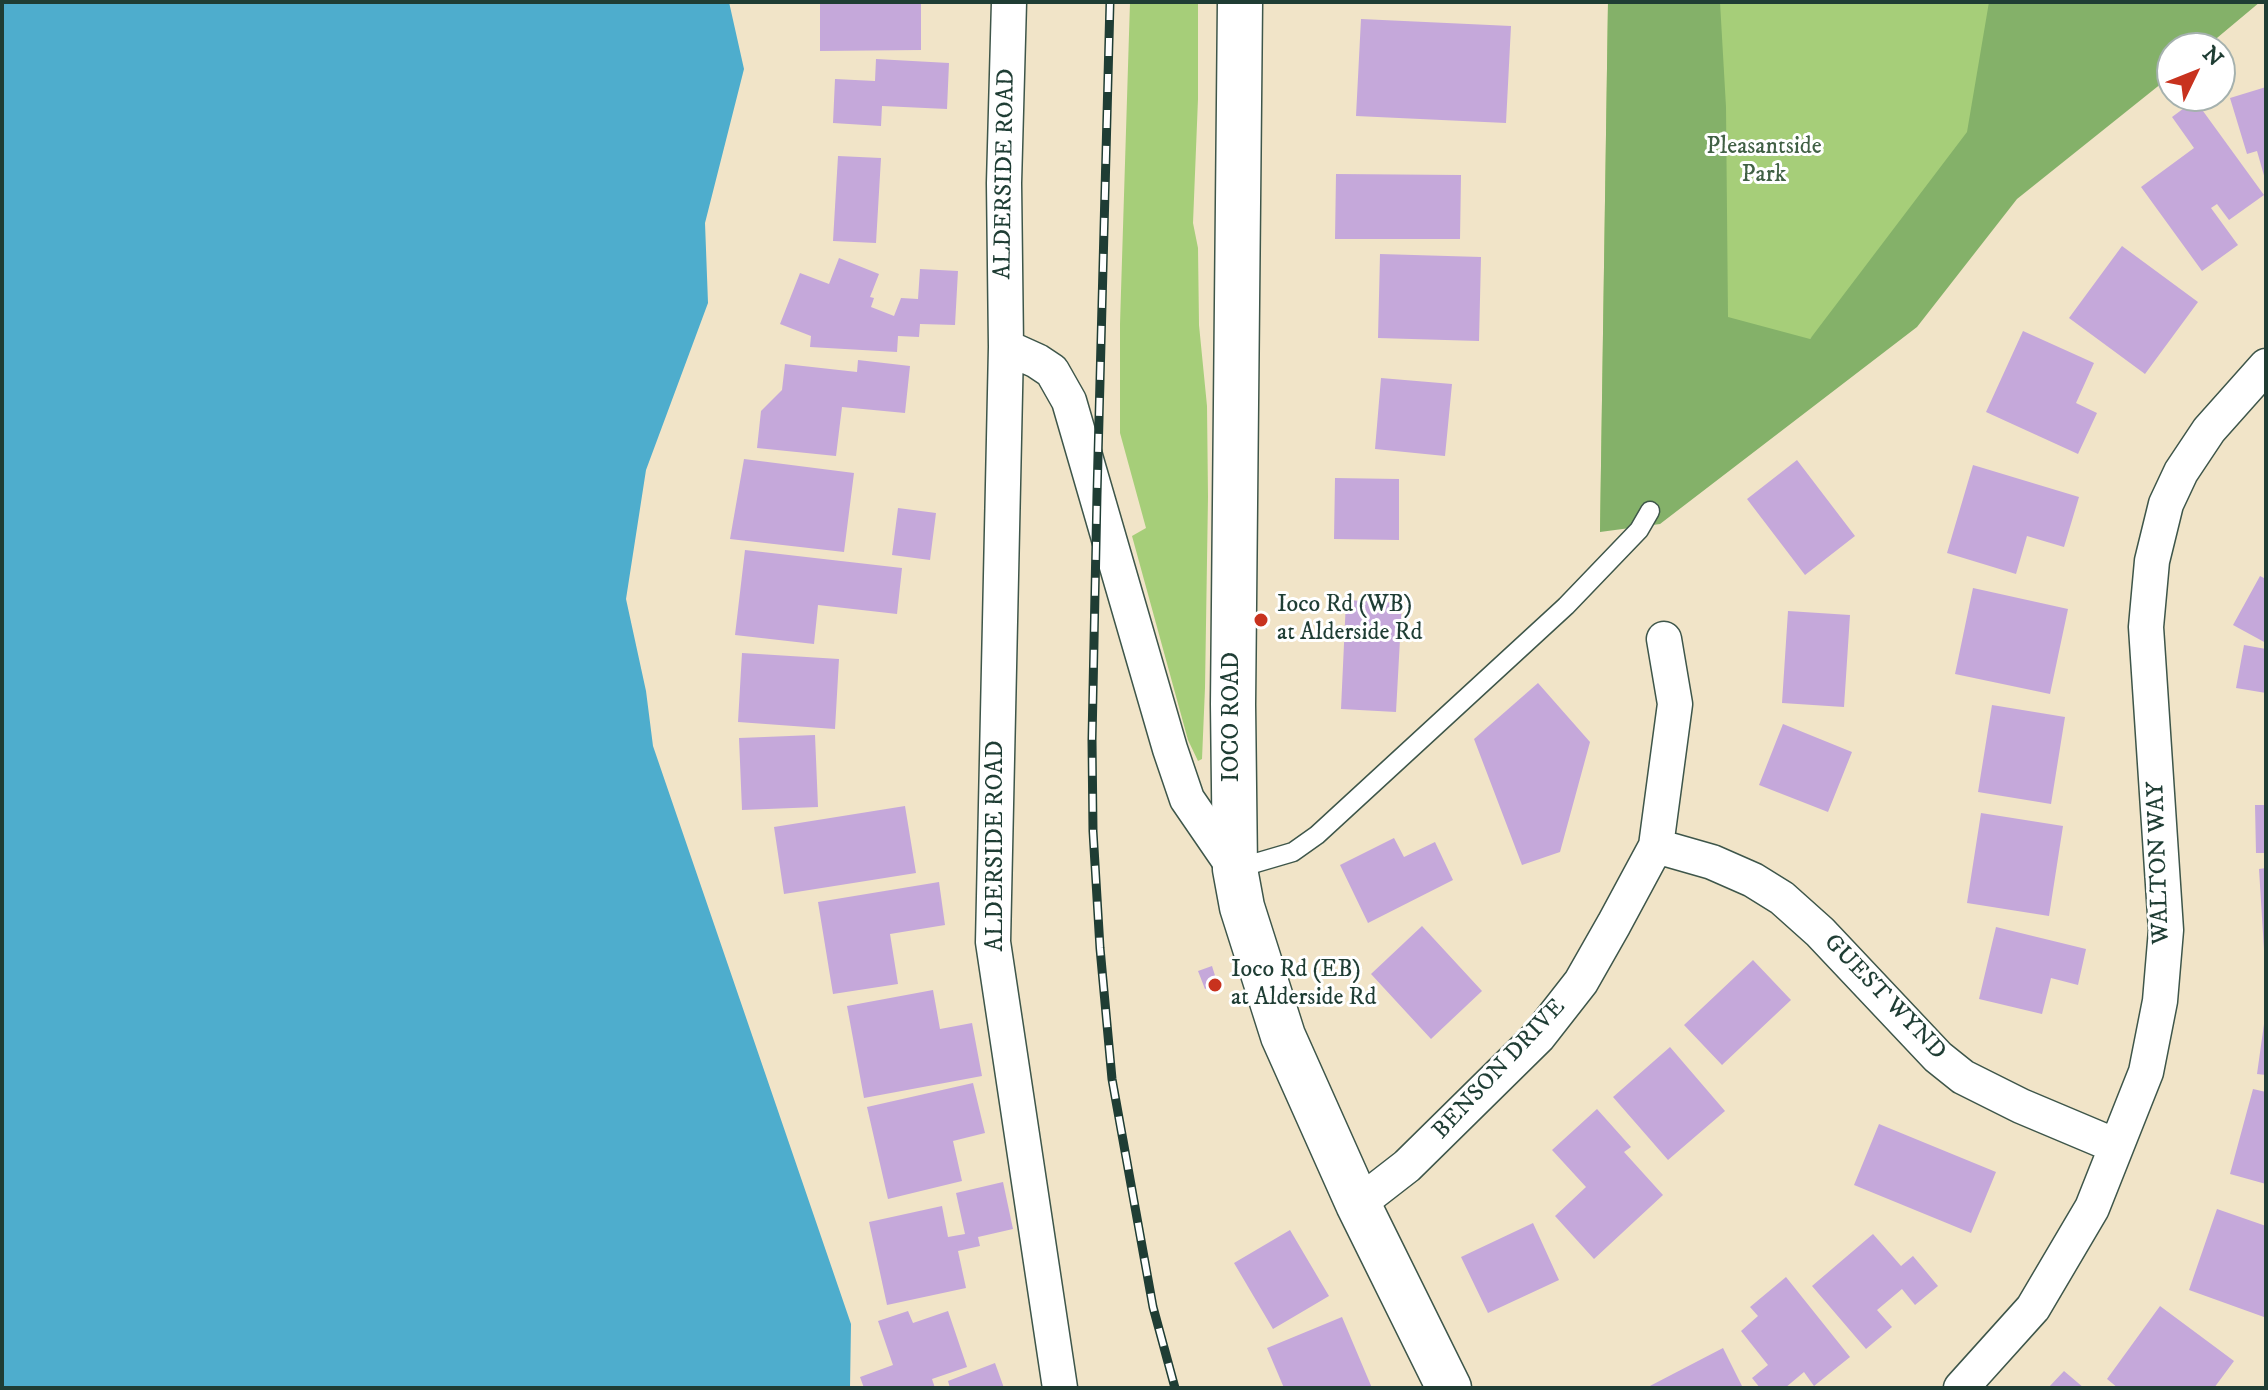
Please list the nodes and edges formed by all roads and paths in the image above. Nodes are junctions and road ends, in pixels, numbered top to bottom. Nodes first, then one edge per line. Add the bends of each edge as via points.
1 (1009, 2) edge
2 (1240, 2) edge
3 (1006, 347) junction
4 (2266, 366) edge
5 (1650, 511) dead end
6 (1664, 639) dead end
7 (1656, 846) junction
8 (1235, 869) junction
9 (2116, 1146) junction
10 (1358, 1204) junction
11 (1060, 1388) edge
12 (1449, 1388) edge
13 (1961, 1388) edge

1 - 3 street, ALDERSIDE ROAD
2 - 8 main road, IOCO ROAD
3 - 8 street via 1052,371 1069,401 1187,799
3 - 11 street, ALDERSIDE ROAD via 993,942
4 - 9 street, WALTON WAY via 2209,430 2181,472 2166,504 2152,561 2146,627 2166,930 2146,1072
5 - 8 lane via 1639,530 1566,606 1317,835 1293,852
6 - 7 street, BENSON DRIVE via 1675,704
7 - 9 street, GUEST WYND via 1712,862 1782,898 1963,1077
7 - 10 street, BENSON DRIVE via 1581,982 1538,1037 1407,1166
8 - 10 main road, IOCO ROAD via 1283,1036
9 - 13 street, WALTON WAY via 2092,1208 2033,1308
10 - 12 main road, IOCO ROAD

